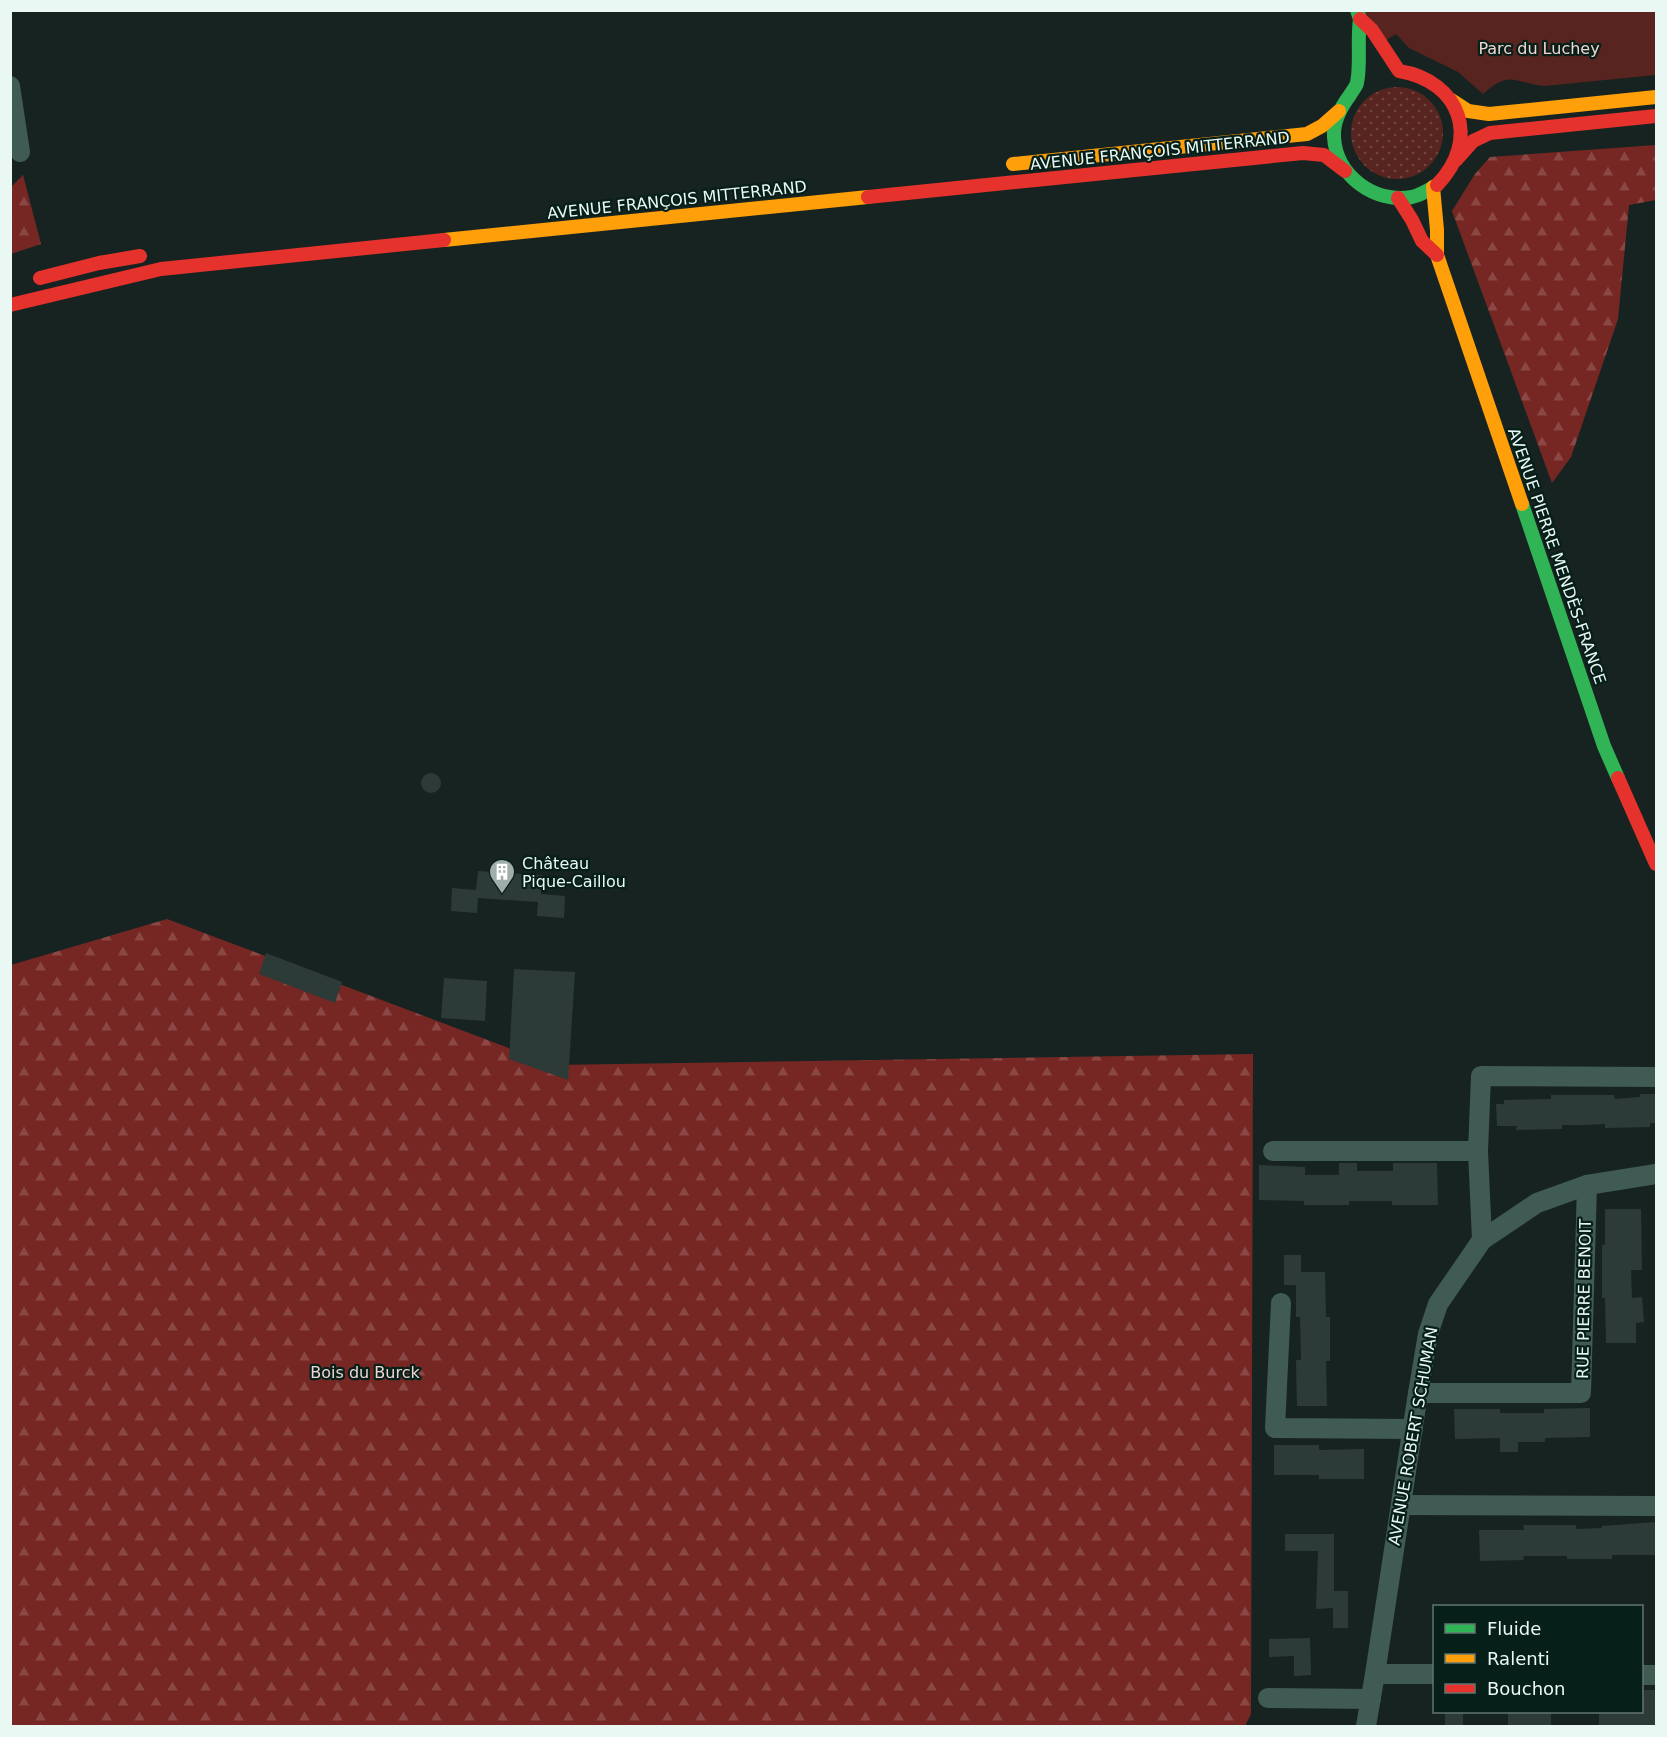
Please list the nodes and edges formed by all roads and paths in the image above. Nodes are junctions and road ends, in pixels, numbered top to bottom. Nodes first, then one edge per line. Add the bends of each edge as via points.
1 (1358, 15) edge
2 (1386, 73) junction
3 (1357, 85) junction
4 (10, 86) edge
5 (1656, 97) edge
6 (1451, 100) junction
7 (1338, 111) junction
8 (1656, 116) edge
9 (20, 152) dead end
10 (1456, 160) junction
11 (1005, 165) dead end
12 (1345, 171) junction
13 (1433, 188) junction
14 (1398, 198) junction
15 (151, 254) dead end
16 (1437, 255) junction
17 (24, 282) dead end
18 (10, 305) edge
19 (1656, 864) edge
20 (1656, 1077) edge
21 (1273, 1150) dead end
22 (1478, 1151) junction
23 (1656, 1174) edge
24 (1587, 1185) junction
25 (1482, 1240) junction
26 (1281, 1304) dead end
27 (1418, 1393) junction
28 (1413, 1429) junction
29 (1401, 1506) junction
30 (1656, 1506) edge
31 (1376, 1674) junction
32 (1433, 1674) edge
33 (1268, 1698) dead end
34 (1371, 1699) junction
35 (1366, 1726) edge

1 - 2 main road via 1372,30
1 - 3 main road
2 - 3 main road
2 - 6 main road via 1419,75 1438,85
3 - 7 main road
4 - 9 street
5 - 6 main road via 1488,114 1468,111
6 - 10 main road via 1460,119 1461,140
7 - 11 main road, AVENUE FRANÇOIS MITTERRAND via 1306,134
7 - 12 main road via 1334,131 1336,152
8 - 10 main road via 1490,133 1473,141
10 - 13 main road
12 - 14 main road via 1378,195
12 - 18 main road, AVENUE FRANÇOIS MITTERRAND via 1324,155 1303,153 161,270
13 - 14 main road
13 - 16 main road
14 - 16 main road via 1422,241
15 - 17 main road
16 - 19 main road, AVENUE PIERRE MENDÈS-FRANCE via 1604,746
20 - 22 street via 1481,1076
21 - 22 street
22 - 25 street
23 - 24 street, AVENUE ROBERT SCHUMAN
24 - 25 street, AVENUE ROBERT SCHUMAN via 1536,1203
24 - 27 street, RUE PIERRE BENOIT via 1581,1393
25 - 27 street, AVENUE ROBERT SCHUMAN via 1438,1304 1428,1334
26 - 28 street via 1275,1428
27 - 28 street, AVENUE ROBERT SCHUMAN
28 - 29 street, AVENUE ROBERT SCHUMAN
29 - 30 street
29 - 31 street, AVENUE ROBERT SCHUMAN
31 - 32 street
31 - 34 street, AVENUE ROBERT SCHUMAN
33 - 34 street
34 - 35 street, AVENUE ROBERT SCHUMAN

